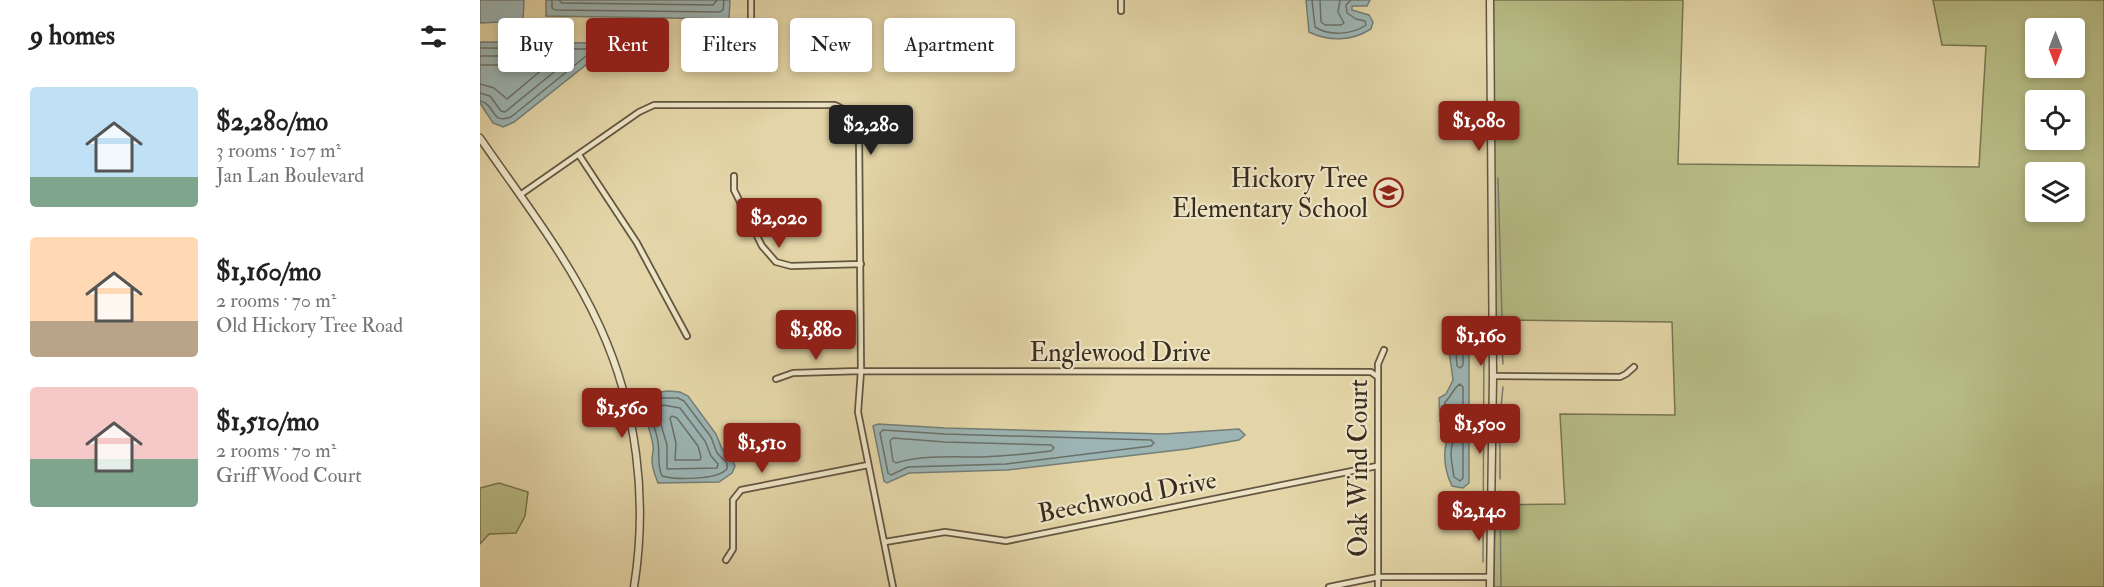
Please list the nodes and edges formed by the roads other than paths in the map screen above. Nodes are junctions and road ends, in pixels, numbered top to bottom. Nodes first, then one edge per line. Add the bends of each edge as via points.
1 (752, 0) edge
2 (1121, 0) edge
3 (1490, 0) edge
4 (1121, 11) dead end
5 (752, 18) edge
6 (480, 138) edge
7 (579, 155) junction
8 (734, 176) dead end
9 (519, 195) junction
10 (861, 264) junction
11 (687, 336) dead end
12 (1384, 350) dead end
13 (1634, 367) dead end
14 (861, 371) junction
15 (1493, 376) junction
16 (1378, 377) junction
17 (776, 379) dead end
18 (868, 465) junction
19 (1377, 466) junction
20 (885, 542) junction
21 (726, 560) dead end
22 (1378, 576) junction
23 (1490, 576) junction
24 (890, 586) edge
25 (634, 587) edge
26 (1329, 587) edge
27 (1378, 587) edge
28 (1490, 587) edge

1 - 5 street
2 - 4 street
3 - 15 street
6 - 9 street
7 - 9 street
7 - 10 street via 654,105 835,105 851,113 860,132
7 - 11 street via 638,243
8 - 10 street via 734,190 762,246 776,262 791,266
9 - 25 street via 583,293 612,354 624,392 639,485
10 - 14 street
12 - 16 street, Oak Wind Court
13 - 15 street via 1620,377
14 - 16 street, Englewood Drive via 1371,372
14 - 17 street, Englewood Drive via 793,373
14 - 18 street via 858,412
15 - 23 street
16 - 19 street, Oak Wind Court
18 - 20 street
18 - 21 street via 741,490 734,500 733,549
19 - 20 street, Beechwood Drive via 1006,541 945,532
19 - 22 street, Oak Wind Court
20 - 24 street
22 - 23 street
22 - 26 street
22 - 27 street, Oak Wind Court
23 - 28 street

